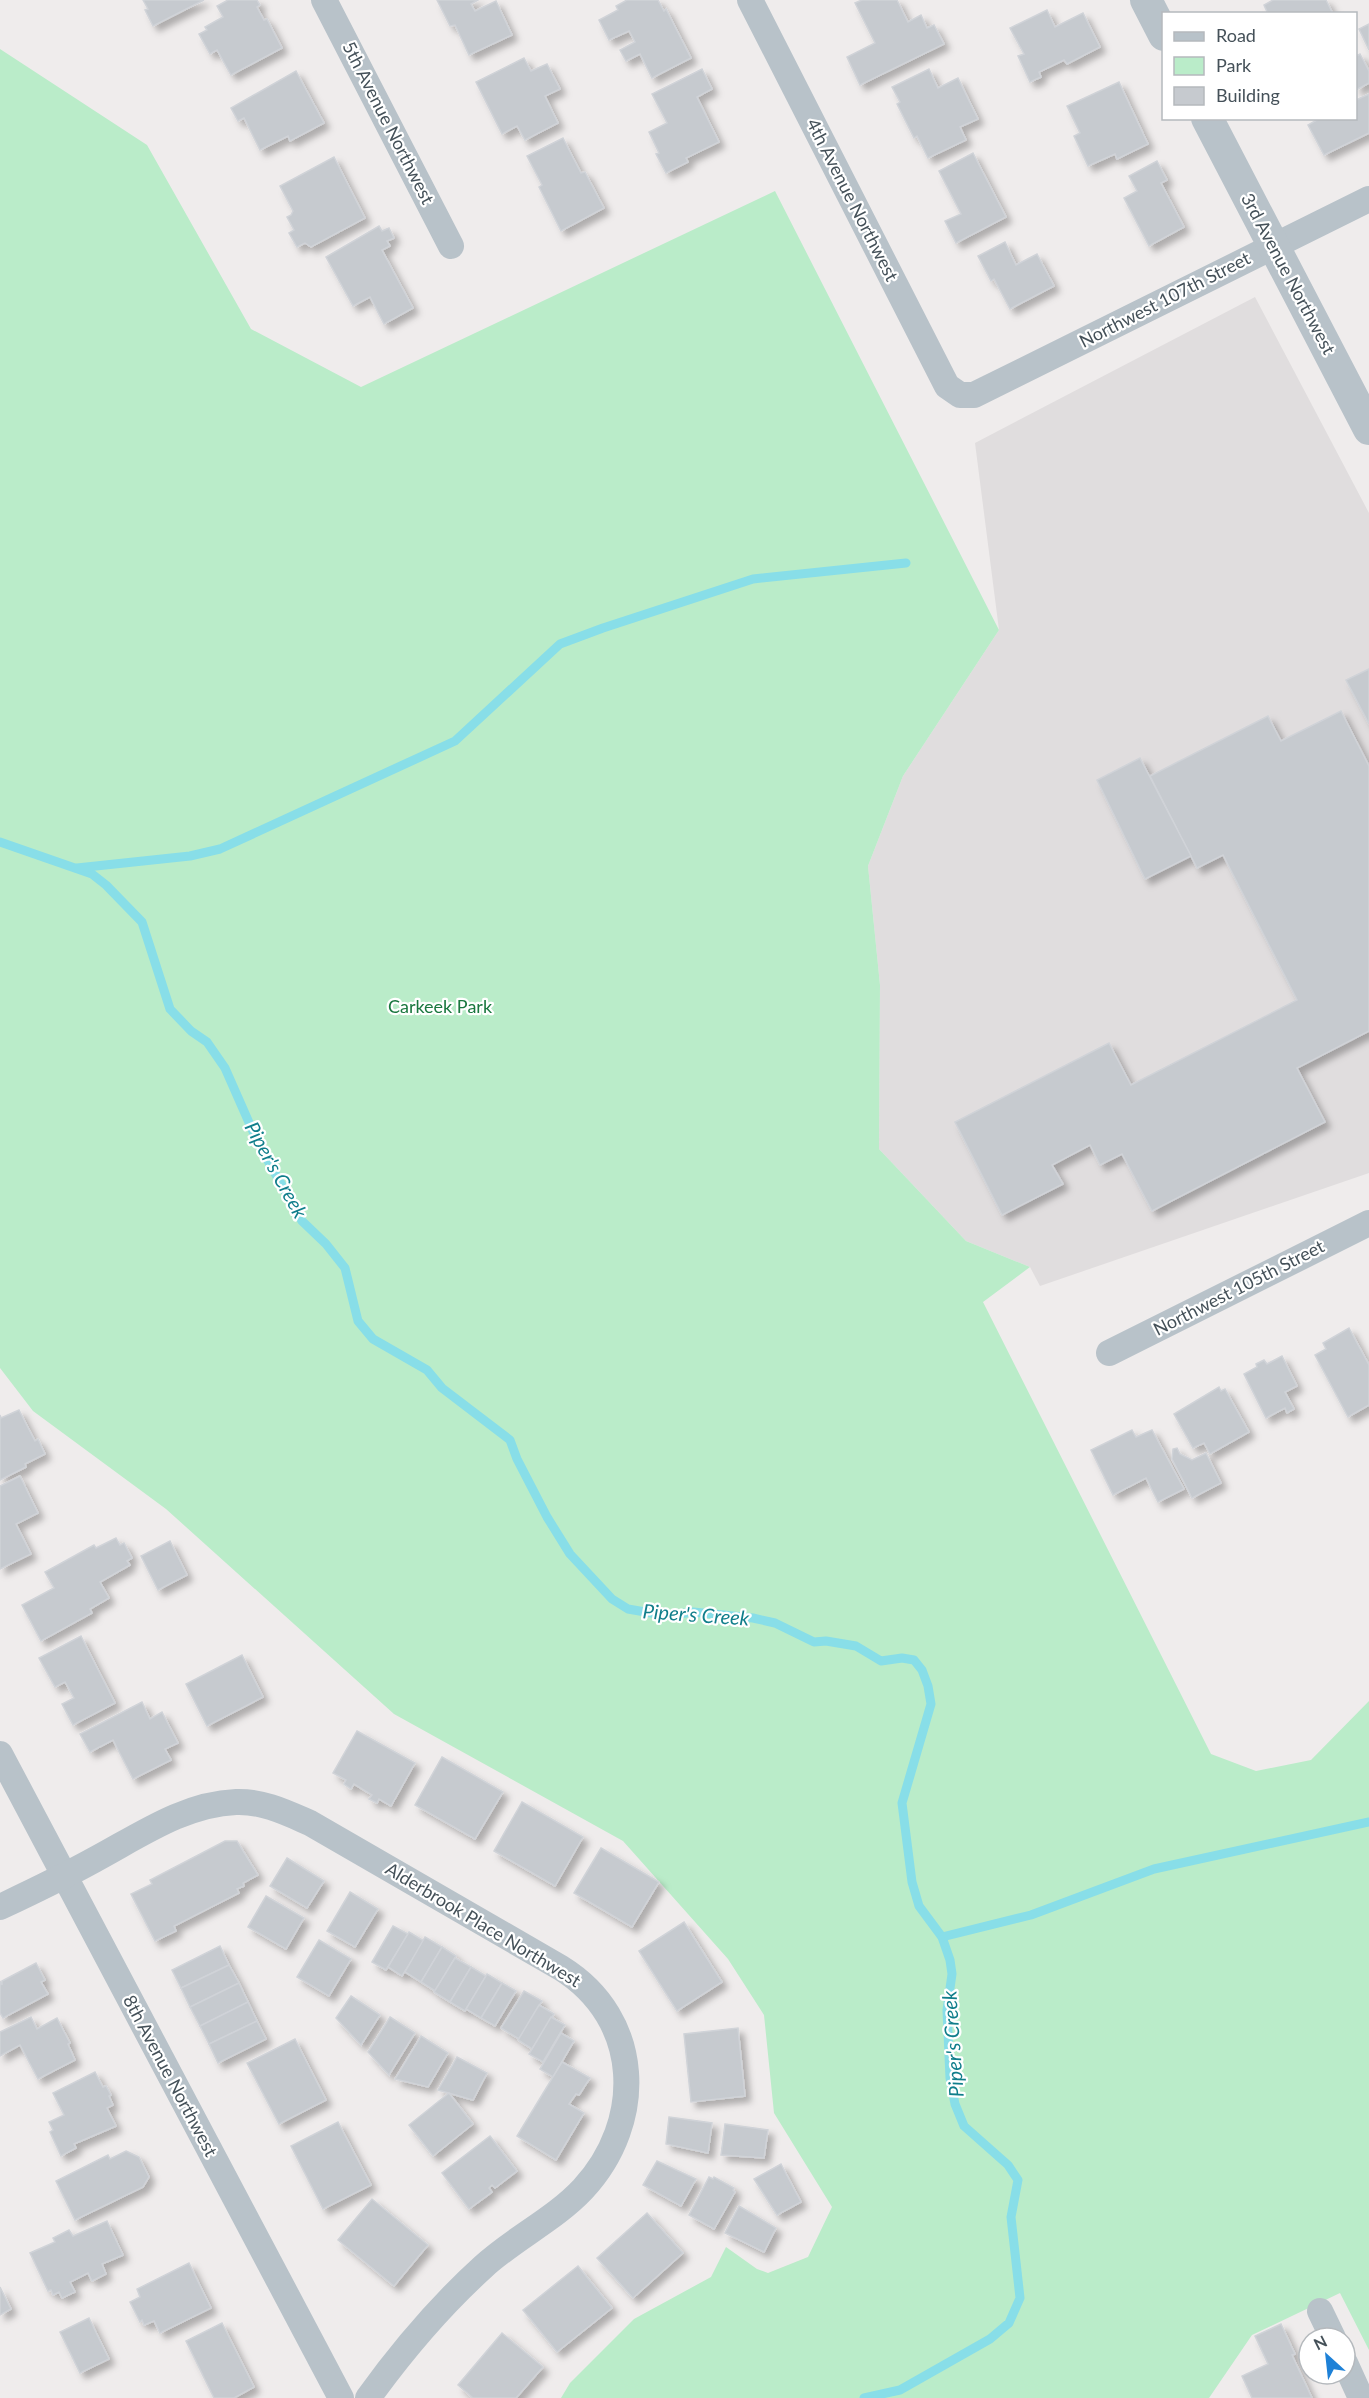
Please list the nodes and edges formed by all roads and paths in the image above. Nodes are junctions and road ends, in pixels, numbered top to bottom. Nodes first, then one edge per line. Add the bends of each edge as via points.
1 (324, 0) edge
2 (750, 0) edge
3 (1146, 0) edge
4 (1162, 31) edge
5 (1207, 120) edge
6 (1369, 199) edge
7 (451, 246) dead end
8 (1273, 246) junction
9 (960, 395) joint
10 (1369, 429) edge
11 (1369, 1223) edge
12 (1109, 1353) dead end
13 (0, 1754) edge
14 (64, 1876) junction
15 (0, 1907) edge
16 (1320, 2311) dead end
17 (1327, 2326) edge
18 (341, 2398) edge
19 (368, 2398) edge

1 - 7 street, 5th Avenue Northwest
2 - 9 street, 4th Avenue Northwest via 947,386
3 - 4 street
5 - 8 street, 3rd Avenue Northwest
6 - 8 street, Northwest 107th Street
8 - 9 street, Northwest 107th Street via 974,395
8 - 10 street, 3rd Avenue Northwest
11 - 12 street, Northwest 105th Street
13 - 14 street, 8th Avenue Northwest
14 - 15 street
14 - 18 street, 8th Avenue Northwest
14 - 19 street, Alderbrook Place Northwest via 198,1808 237,1802 272,1807 310,1823 578,1978 603,2007 620,2044 627,2077 622,2124 608,2158 581,2191 492,2260 443,2306
16 - 17 street

